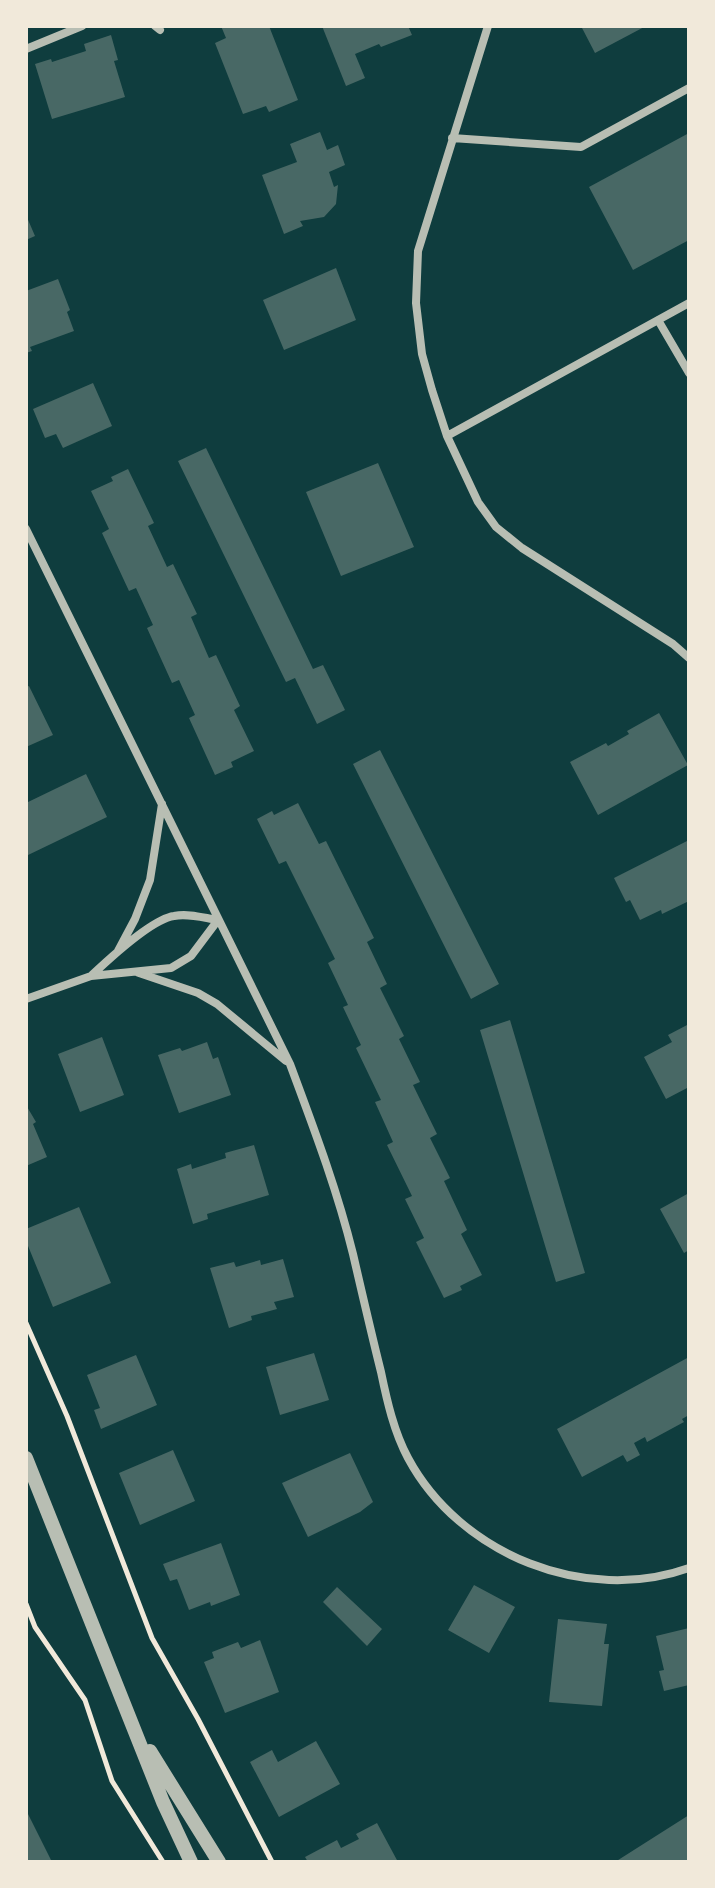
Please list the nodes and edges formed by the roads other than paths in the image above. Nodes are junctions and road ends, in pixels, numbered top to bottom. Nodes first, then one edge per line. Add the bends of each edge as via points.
1 (82, 26) edge
2 (488, 26) edge
3 (26, 49) edge
4 (689, 88) edge
5 (452, 138) junction
6 (689, 303) edge
7 (658, 320) junction
8 (689, 373) edge
9 (447, 436) junction
10 (26, 529) edge
11 (689, 658) edge
12 (162, 802) junction
13 (218, 920) junction
14 (118, 951) junction
15 (134, 971) junction
16 (91, 976) junction
17 (26, 999) edge
18 (290, 1064) junction
19 (26, 1458) edge
20 (689, 1568) edge
21 (130, 1721) junction
22 (191, 1862) edge
23 (219, 1862) edge

1 - 3 street
2 - 5 street
4 - 5 street via 581,147
5 - 9 street via 418,251 416,303 422,354
6 - 7 street
7 - 8 street
7 - 9 street
9 - 11 street via 496,527
10 - 12 street
12 - 13 street
12 - 14 street via 150,880
13 - 14 street via 173,916
13 - 15 street via 191,956 171,968
13 - 18 street
14 - 16 street
15 - 16 street
15 - 18 street via 198,993
16 - 17 street
18 - 20 street via 348,1237 400,1440 423,1483 458,1520 495,1546 560,1574 635,1581
19 - 21 street
21 - 22 street
21 - 23 street

